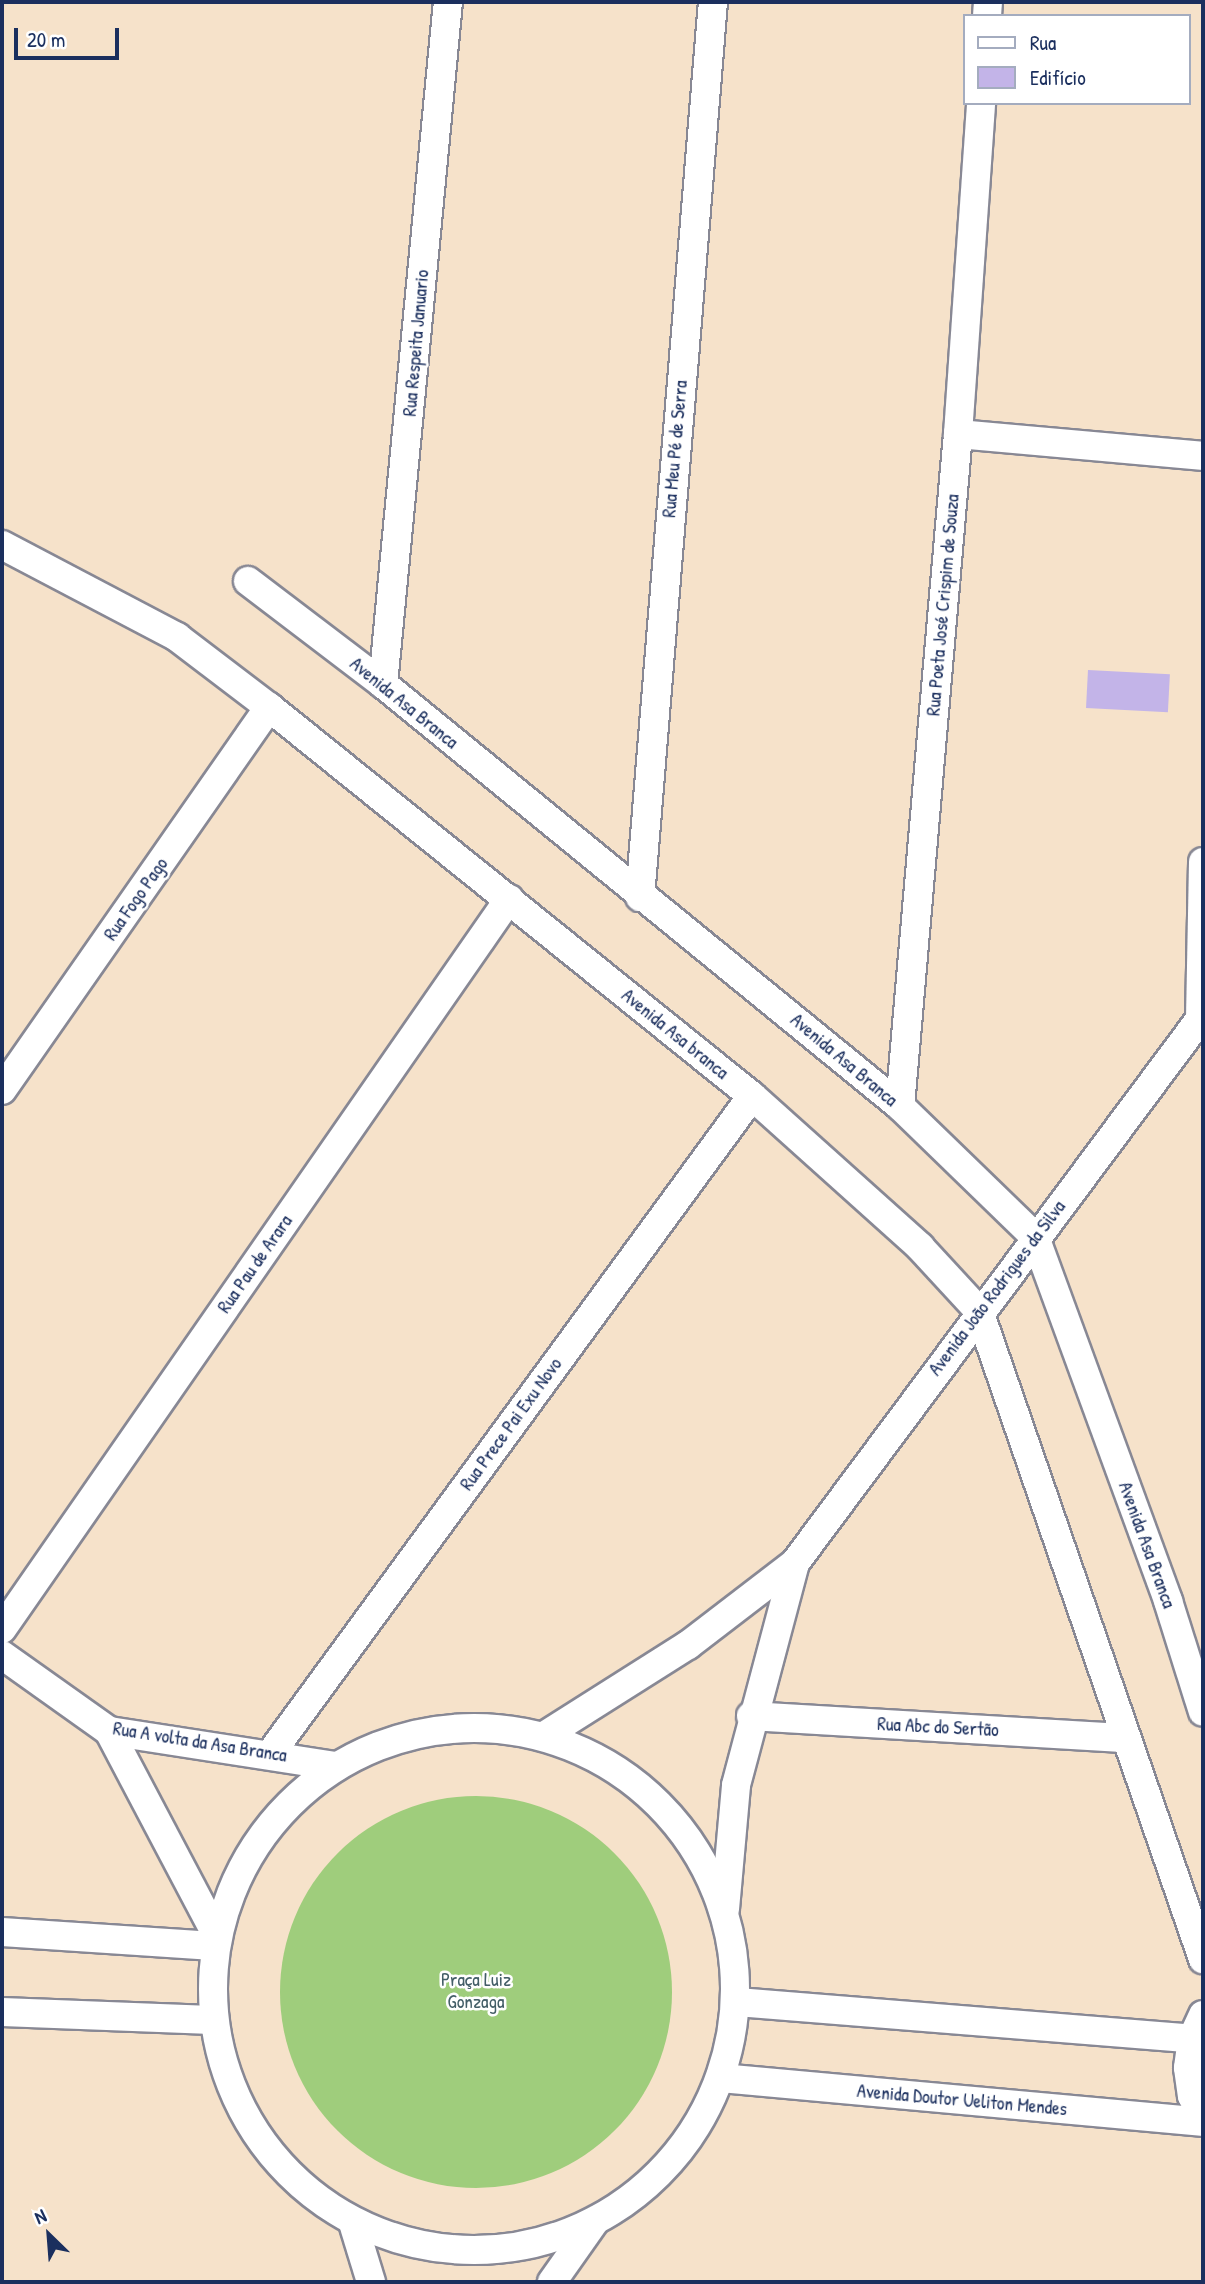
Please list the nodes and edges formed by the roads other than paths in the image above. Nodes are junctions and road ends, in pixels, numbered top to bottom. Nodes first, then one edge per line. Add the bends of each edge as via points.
1 (448, 2) edge
2 (713, 2) edge
3 (981, 105) edge
4 (958, 434) junction
5 (1203, 456) edge
6 (4, 552) edge
7 (248, 582) dead end
8 (383, 684) junction
9 (269, 707) junction
10 (1203, 864) edge
11 (640, 897) junction
12 (509, 899) junction
13 (1202, 1017) edge
14 (2, 1090) edge
15 (752, 1096) junction
16 (900, 1106) junction
17 (1035, 1237) junction
18 (979, 1311) junction
19 (795, 1563) junction
20 (2, 1629) edge
21 (2, 1655) edge
22 (1203, 1712) edge
23 (751, 1716) junction
24 (109, 1731) junction
25 (544, 1736) junction
26 (1125, 1738) junction
27 (271, 1753) junction
28 (336, 1766) junction
29 (725, 1910) junction
30 (2, 1934) edge
31 (215, 1941) junction
32 (1203, 1959) edge
33 (737, 2002) junction
34 (2, 2012) edge
35 (212, 2020) junction
36 (1198, 2027) edge
37 (721, 2078) junction
38 (1203, 2120) edge
39 (596, 2221) junction
40 (353, 2223) junction
41 (371, 2282) edge
42 (552, 2282) edge

1 - 8 street, Rua Respeita Januario
2 - 11 street, Rua Meu Pé de Serra
3 - 4 street, Rua Poeta José Crispim de Souza
4 - 5 street
4 - 16 street, Rua Poeta José Crispim de Souza
6 - 9 street via 177,637
7 - 8 street, Avenida Asa Branca
8 - 11 street, Avenida Asa Branca
9 - 12 street, Avenida Asa branca
9 - 14 street, Rua Fogo Pago
10 - 13 street
11 - 16 street, Avenida Asa Branca
12 - 15 street, Avenida Asa branca
12 - 20 street, Rua Pau de Arara
13 - 17 street, Avenida João Rodrigues da Silva
15 - 18 street, Avenida Asa branca via 920,1247
15 - 27 street, Rua Prece Pai Exu Novo
16 - 17 street, Avenida Asa Branca
17 - 18 street, Avenida João Rodrigues da Silva
17 - 22 street, Avenida Asa Branca via 1168,1601
18 - 19 street, Avenida João Rodrigues da Silva
18 - 26 street
19 - 23 street, Avenida João Rodrigues da Silva
19 - 25 street, Avenida João Rodrigues da Silva via 688,1645
21 - 24 street, Rua A volta da Asa Branca
23 - 26 street, Rua Abc do Sertão
23 - 29 street, Avenida João Rodrigues da Silva via 736,1784
24 - 27 street, Rua A volta da Asa Branca
24 - 31 street
25 - 28 street via 473,1727 402,1737
25 - 29 street via 623,1773 686,1833
26 - 32 street
27 - 28 street, Rua A volta da Asa Branca
28 - 31 street via 278,1814 237,1875
29 - 33 street via 735,1955
30 - 31 street
31 - 35 street
33 - 36 street
33 - 37 street
34 - 35 street
35 - 40 street via 235,2102 284,2173
36 - 38 street via 1188,2068 1192,2096
37 - 38 street, Avenida Doutor Ueliton Mendes
37 - 39 street via 700,2122 672,2161 636,2194
39 - 40 street via 516,2248 433,2249
39 - 42 street
40 - 41 street

